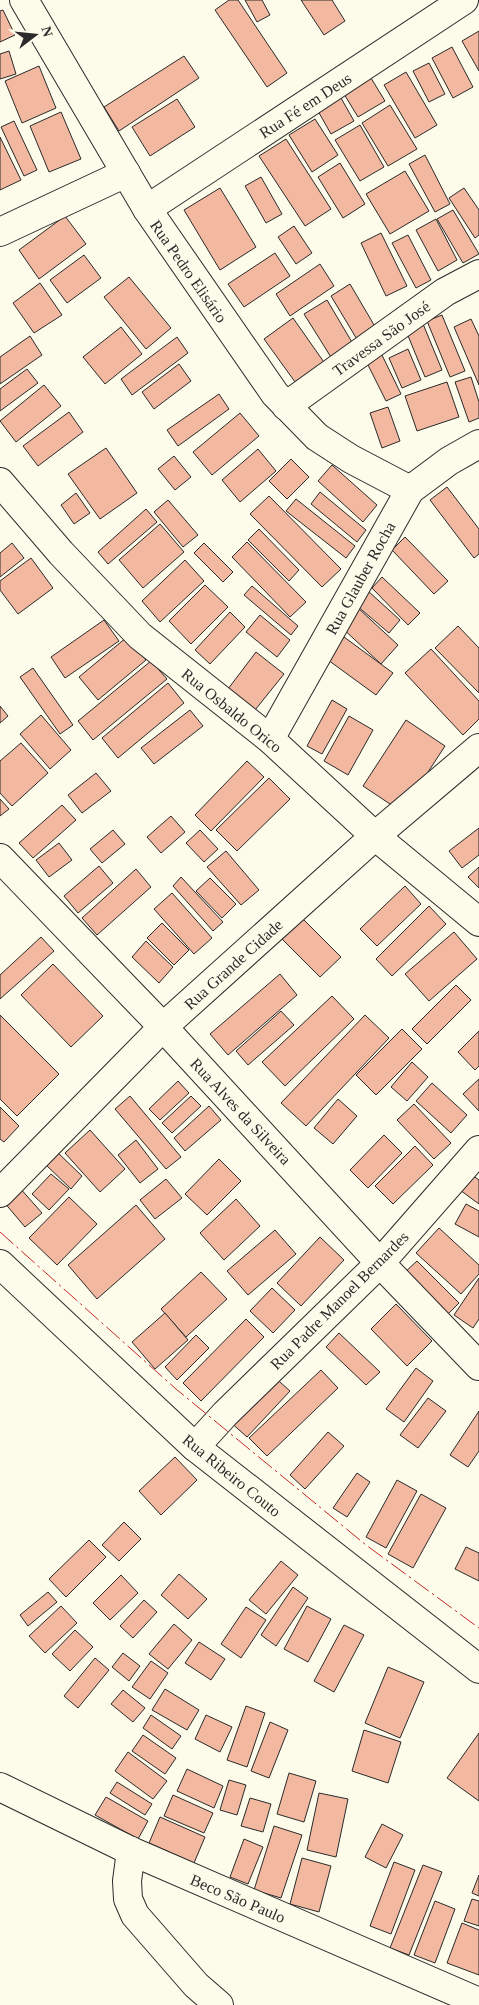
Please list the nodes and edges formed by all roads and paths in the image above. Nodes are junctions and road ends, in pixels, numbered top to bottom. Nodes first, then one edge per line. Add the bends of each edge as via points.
1 (24, 0) edge
2 (464, 0) edge
3 (126, 173) junction
4 (147, 209) junction
5 (0, 232) edge
6 (479, 274) edge
7 (286, 406) junction
8 (479, 444) edge
9 (0, 482) edge
10 (410, 490) junction
11 (270, 739) junction
12 (479, 748) edge
13 (375, 836) junction
14 (0, 858) edge
15 (479, 922) edge
16 (163, 1028) junction
17 (479, 1150) edge
18 (0, 1193) edge
19 (380, 1263) junction
20 (0, 1264) edge
21 (479, 1366) edge
22 (195, 1447) junction
23 (479, 1668) edge
24 (0, 1787) edge
25 (131, 1851) junction
26 (479, 2002) edge
27 (219, 2005) edge

1 - 3 street, Rua Pedro Elisário
2 - 4 street, Rua Fé em Deus
3 - 4 street, Rua Pedro Elisário
3 - 5 street
4 - 7 street, Rua Pedro Elisário
6 - 7 street, Travessa São José via 444,292
7 - 10 street, Rua Pedro Elisário via 317,437
8 - 10 street, Rua Glauber Rocha via 449,460
9 - 11 street, Rua Osbaldo Orico via 61,553 140,636
10 - 11 street, Rua Glauber Rocha
11 - 13 street, Rua Osbaldo Orico
12 - 13 street, Rua Grande Cidade
13 - 15 street, Rua Osbaldo Orico
13 - 16 street, Rua Grande Cidade
14 - 16 street, Rua Alves da Silveira
16 - 18 street, Rua Grande Cidade
16 - 19 street, Rua Alves da Silveira
17 - 19 street, Rua Padre Manoel Bernardes
19 - 21 street, Rua Alves da Silveira
19 - 22 street, Rua Padre Manoel Bernardes
20 - 22 street, Rua Ribeiro Couto
22 - 23 street, Rua Ribeiro Couto
24 - 25 street, Beco São Paulo
25 - 26 street, Beco São Paulo
25 - 27 street via 128,1899 136,1915 196,1985

